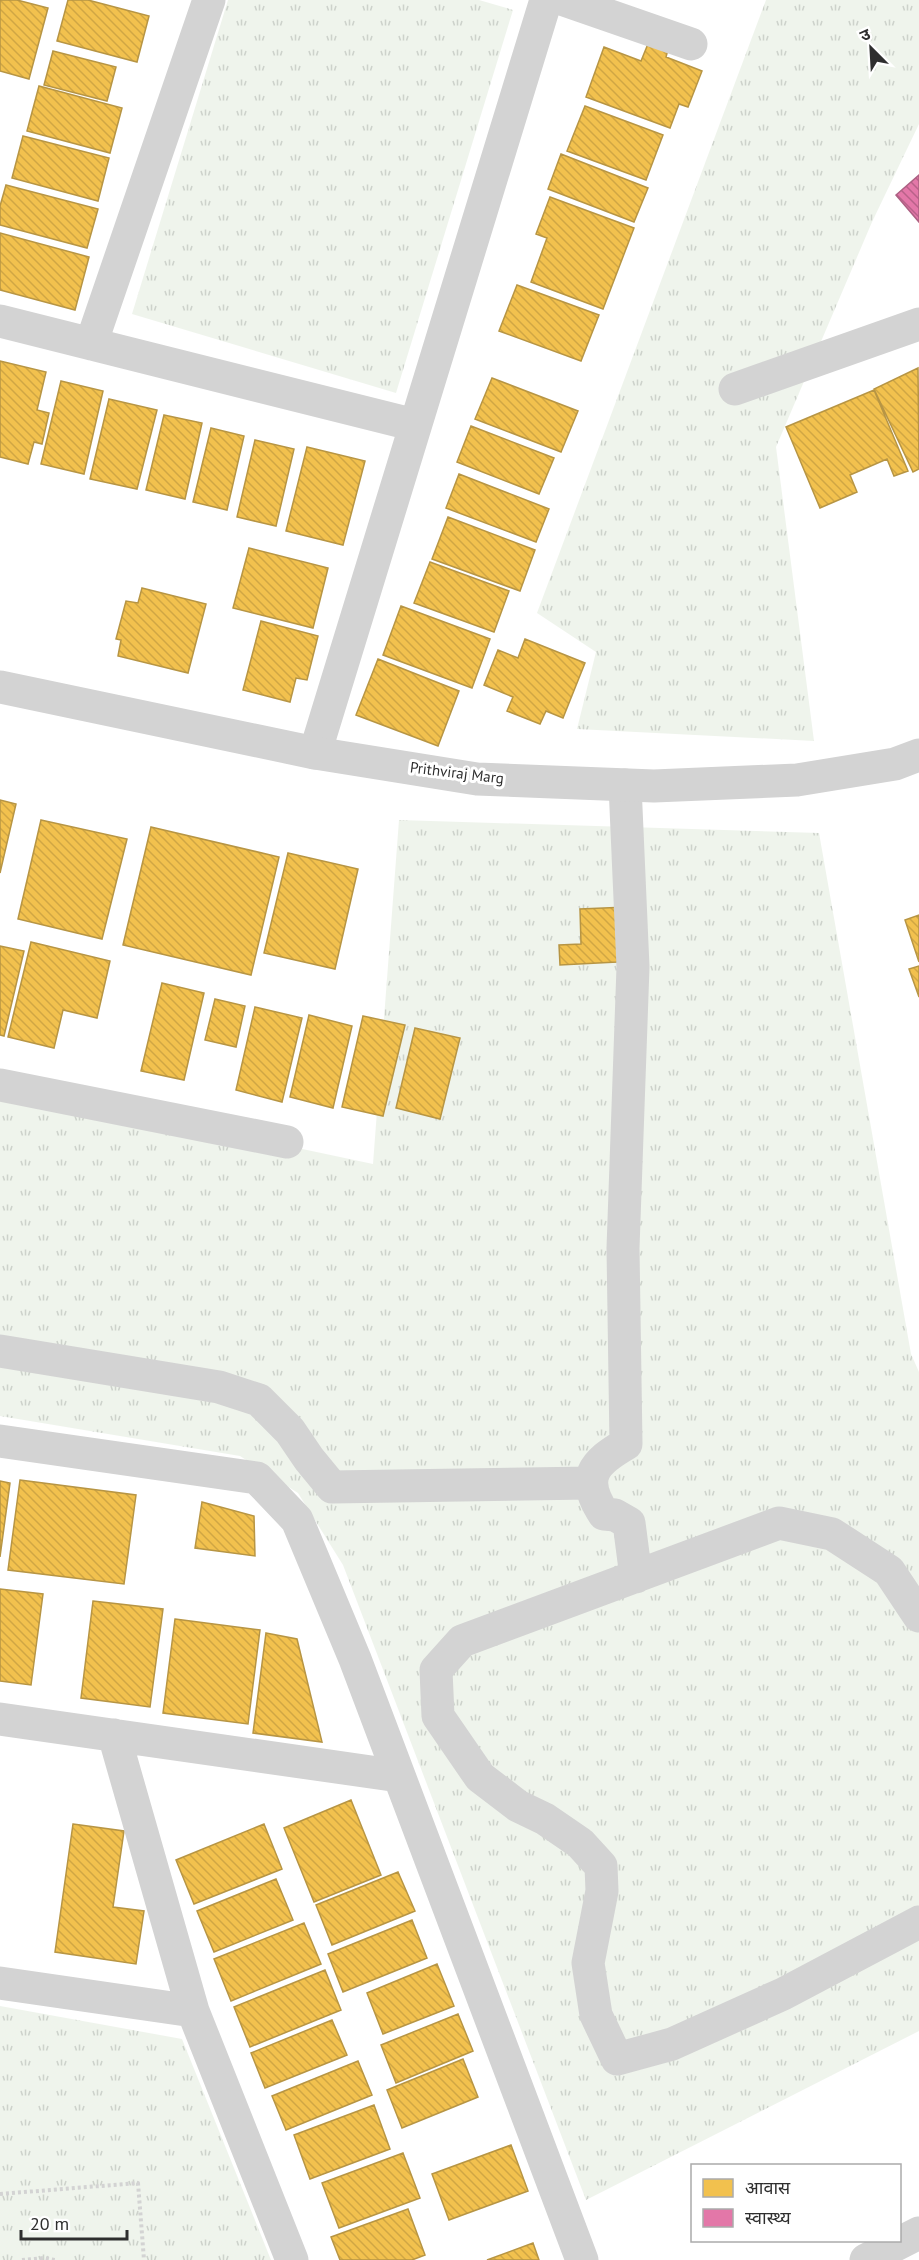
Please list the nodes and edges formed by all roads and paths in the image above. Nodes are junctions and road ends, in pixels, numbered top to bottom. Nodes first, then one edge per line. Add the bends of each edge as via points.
1 (209, 0) edge
2 (546, 0) edge
3 (564, 0) edge
4 (691, 44) dead end
5 (0, 321) edge
6 (919, 324) edge
7 (91, 344) junction
8 (735, 389) dead end
9 (416, 425) junction
10 (0, 687) edge
11 (315, 753) junction
12 (919, 755) edge
13 (625, 785) junction
14 (0, 1085) edge
15 (287, 1142) dead end
16 (0, 1351) edge
17 (0, 1441) edge
18 (590, 1483) junction
19 (636, 1577) junction
20 (919, 1616) edge
21 (0, 1719) edge
22 (114, 1735) junction
23 (399, 1776) junction
24 (919, 1922) edge
25 (0, 1983) edge
26 (193, 2011) junction
27 (0, 2194) edge
28 (919, 2233) edge
29 (22, 2260) edge
30 (55, 2260) edge
31 (144, 2260) edge
32 (292, 2260) edge
33 (582, 2260) edge
34 (866, 2260) edge

1 - 7 street
2 - 9 street
3 - 4 street
5 - 7 street
6 - 8 street
7 - 9 street
9 - 11 street
10 - 11 street, Prithviraj Marg
11 - 13 street, Prithviraj Marg via 477,779
12 - 13 street, Prithviraj Marg via 895,764 797,780
13 - 18 street via 633,967 623,1248 626,1444 608,1454
14 - 15 street
16 - 18 street via 219,1387 259,1400 290,1431 332,1487
17 - 23 street via 257,1478 297,1520
18 - 19 street via 604,1514 629,1523
19 - 20 street via 779,1523 832,1534 889,1571
19 - 24 street via 462,1641 436,1670 438,1716 480,1777 518,1806 580,1843 601,1866 602,1891 588,1963 596,2015 617,2059 672,2044 783,1994
21 - 22 street
22 - 23 street
22 - 26 street
23 - 33 street
25 - 26 street
26 - 32 street
27 - 31 path via 138,2183
28 - 34 street
29 - 30 path

